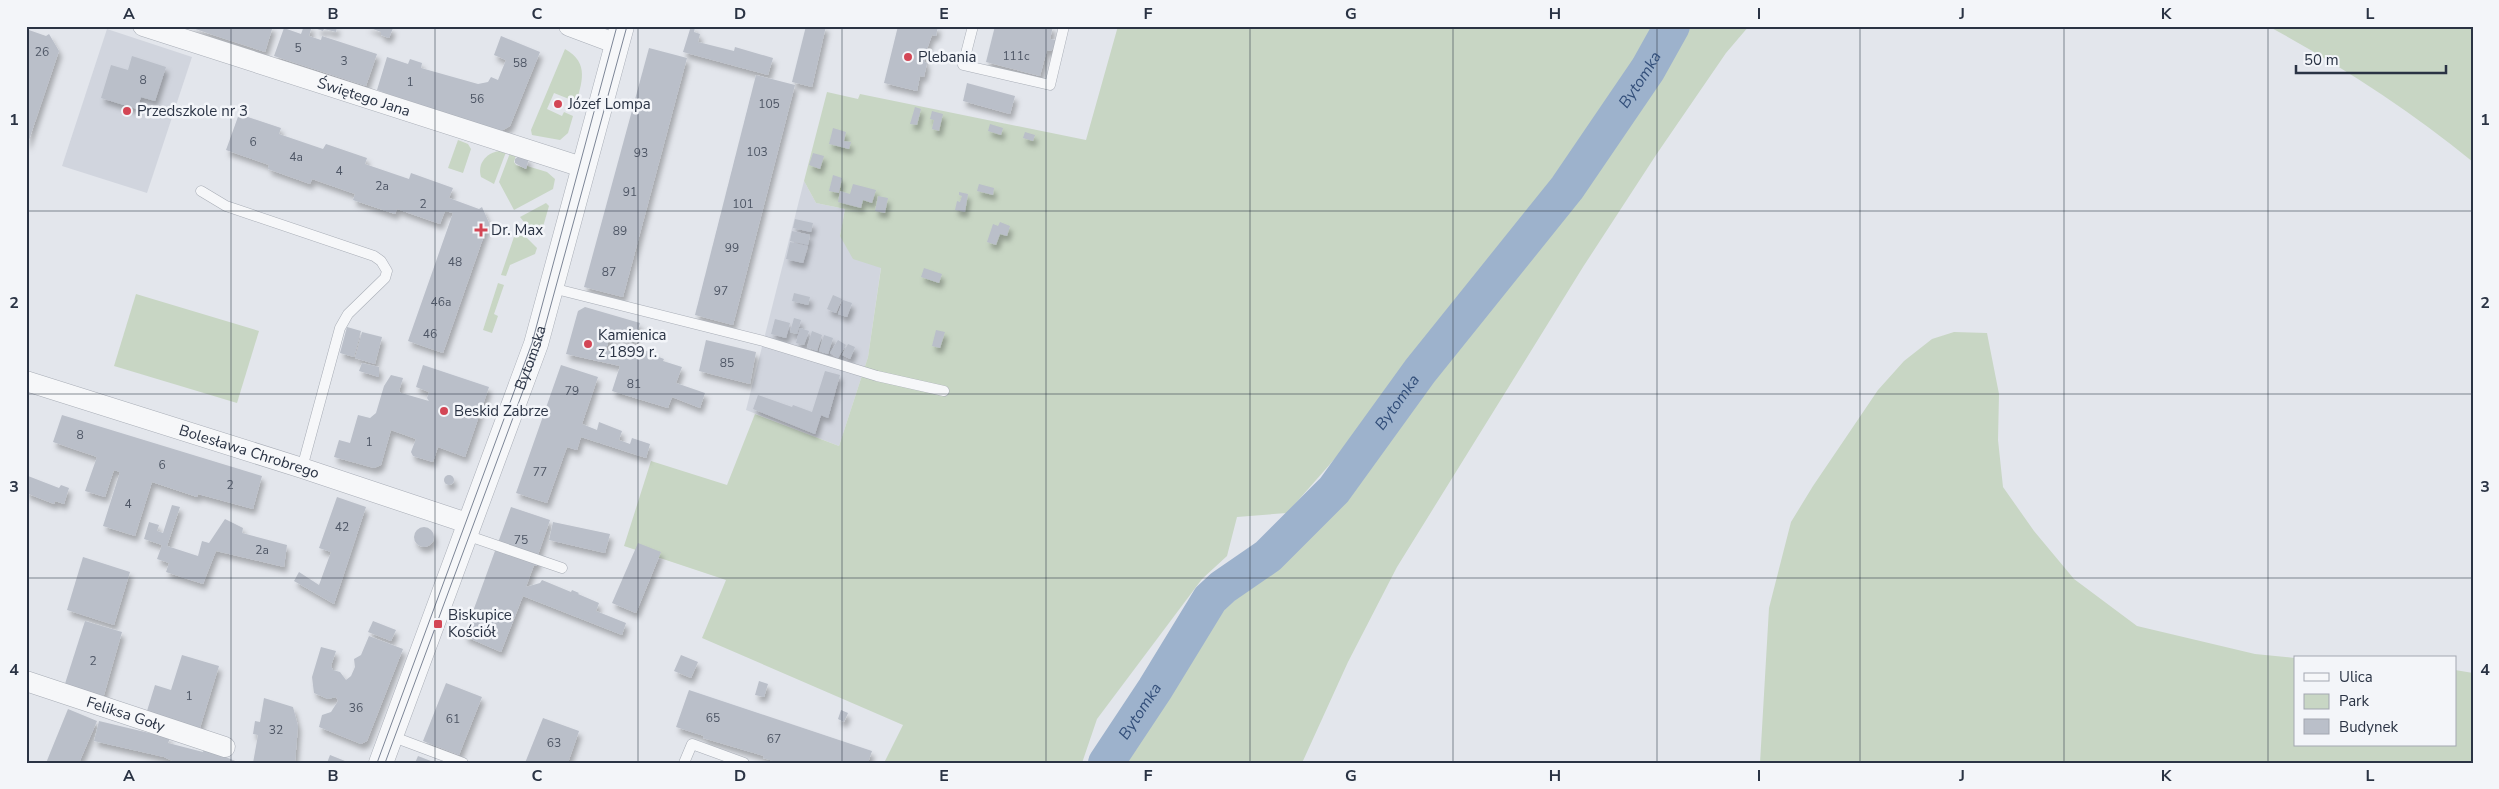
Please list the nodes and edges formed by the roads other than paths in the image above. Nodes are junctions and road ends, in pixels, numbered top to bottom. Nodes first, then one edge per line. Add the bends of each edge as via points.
1 (144, 26) edge
2 (569, 26) edge
3 (973, 26) edge
4 (1064, 26) edge
5 (620, 35) edge
6 (585, 168) junction
7 (201, 190) dead end
8 (552, 288) junction
9 (26, 381) edge
10 (944, 391) dead end
11 (302, 468) junction
12 (468, 530) junction
13 (562, 568) dead end
14 (26, 681) edge
15 (390, 736) junction
16 (225, 747) dead end
17 (381, 763) edge
18 (463, 763) edge
19 (684, 763) edge
20 (744, 763) edge

1 - 6 street, Świętego Jana
2 - 5 street
3 - 4 lane via 963,65 1050,86
5 - 6 street, Bytomska
6 - 8 street, Bytomska
7 - 11 lane via 226,206 374,256 387,271 385,278 348,314 340,328
8 - 10 lane via 763,341 877,376
8 - 12 street, Bytomska via 536,344
9 - 11 street, Bolesława Chrobrego
11 - 12 street, Bolesława Chrobrego
12 - 13 lane
12 - 15 street, Bytomska
14 - 16 street, Feliksa Goły
15 - 17 street, Bytomska
15 - 18 lane
19 - 20 lane via 692,744

